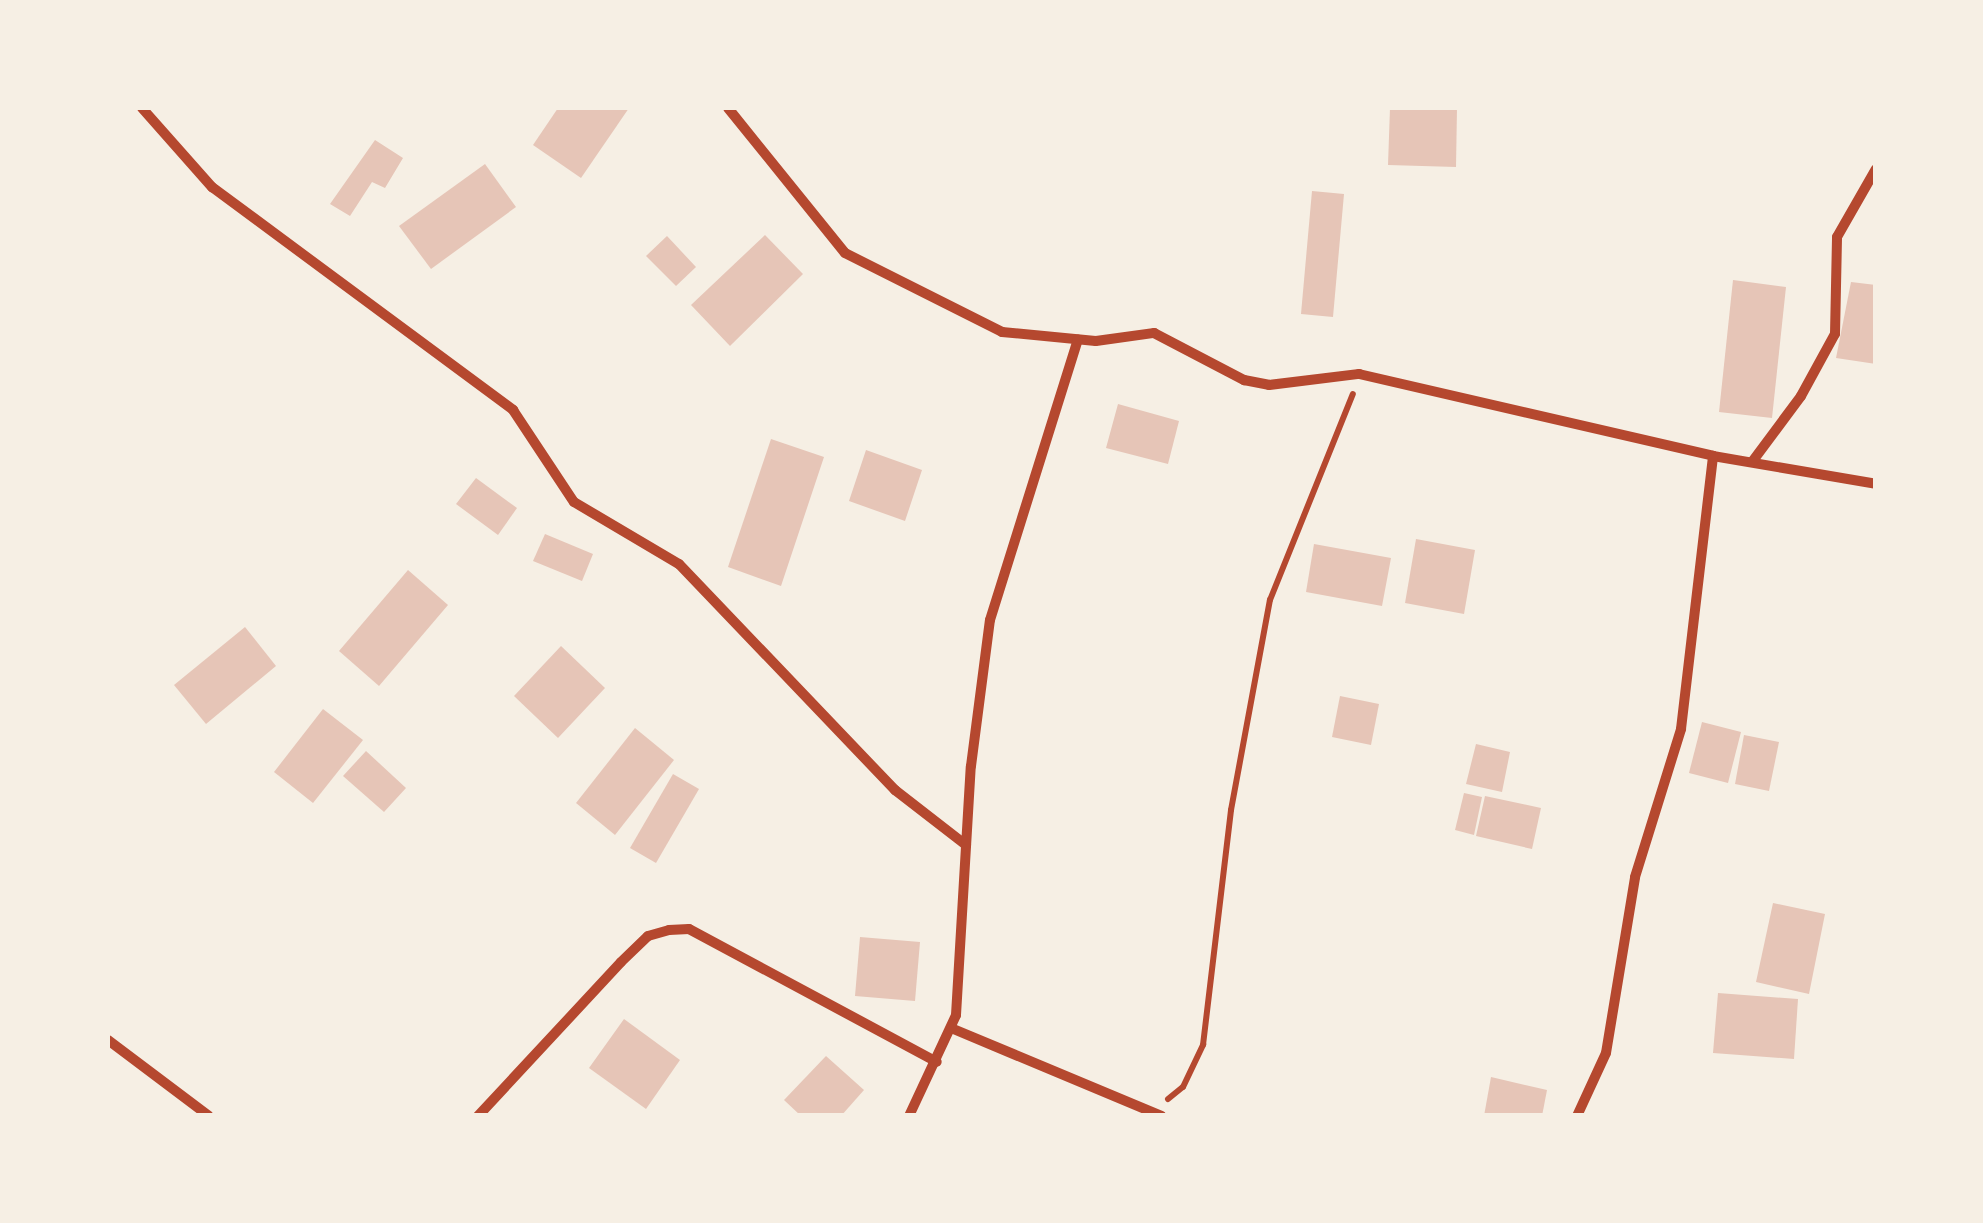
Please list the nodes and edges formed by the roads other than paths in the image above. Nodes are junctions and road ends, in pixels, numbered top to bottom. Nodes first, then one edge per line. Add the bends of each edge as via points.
1 (142, 108) edge
2 (728, 108) edge
3 (1876, 169) edge
4 (1078, 340) junction
5 (1713, 456) junction
6 (1752, 462) junction
7 (1876, 484) edge
8 (966, 845) junction
9 (951, 1028) junction
10 (108, 1040) edge
11 (937, 1062) junction
12 (1156, 1114) edge
13 (210, 1116) edge
14 (478, 1116) edge
15 (909, 1116) edge
16 (1577, 1116) edge

1 - 8 street via 212,187 514,410 574,502 679,564 894,790
2 - 4 street via 845,253 1002,332
3 - 6 street via 1837,237 1835,334 1802,396
4 - 5 street via 1154,332 1244,380 1269,385 1361,375
4 - 8 street via 990,620
5 - 6 street
5 - 16 street via 1681,729 1636,877 1606,1053
6 - 7 street
8 - 9 street
9 - 11 street
9 - 12 street
10 - 13 street
11 - 14 street via 689,929 669,930 648,936 621,962
11 - 15 street

